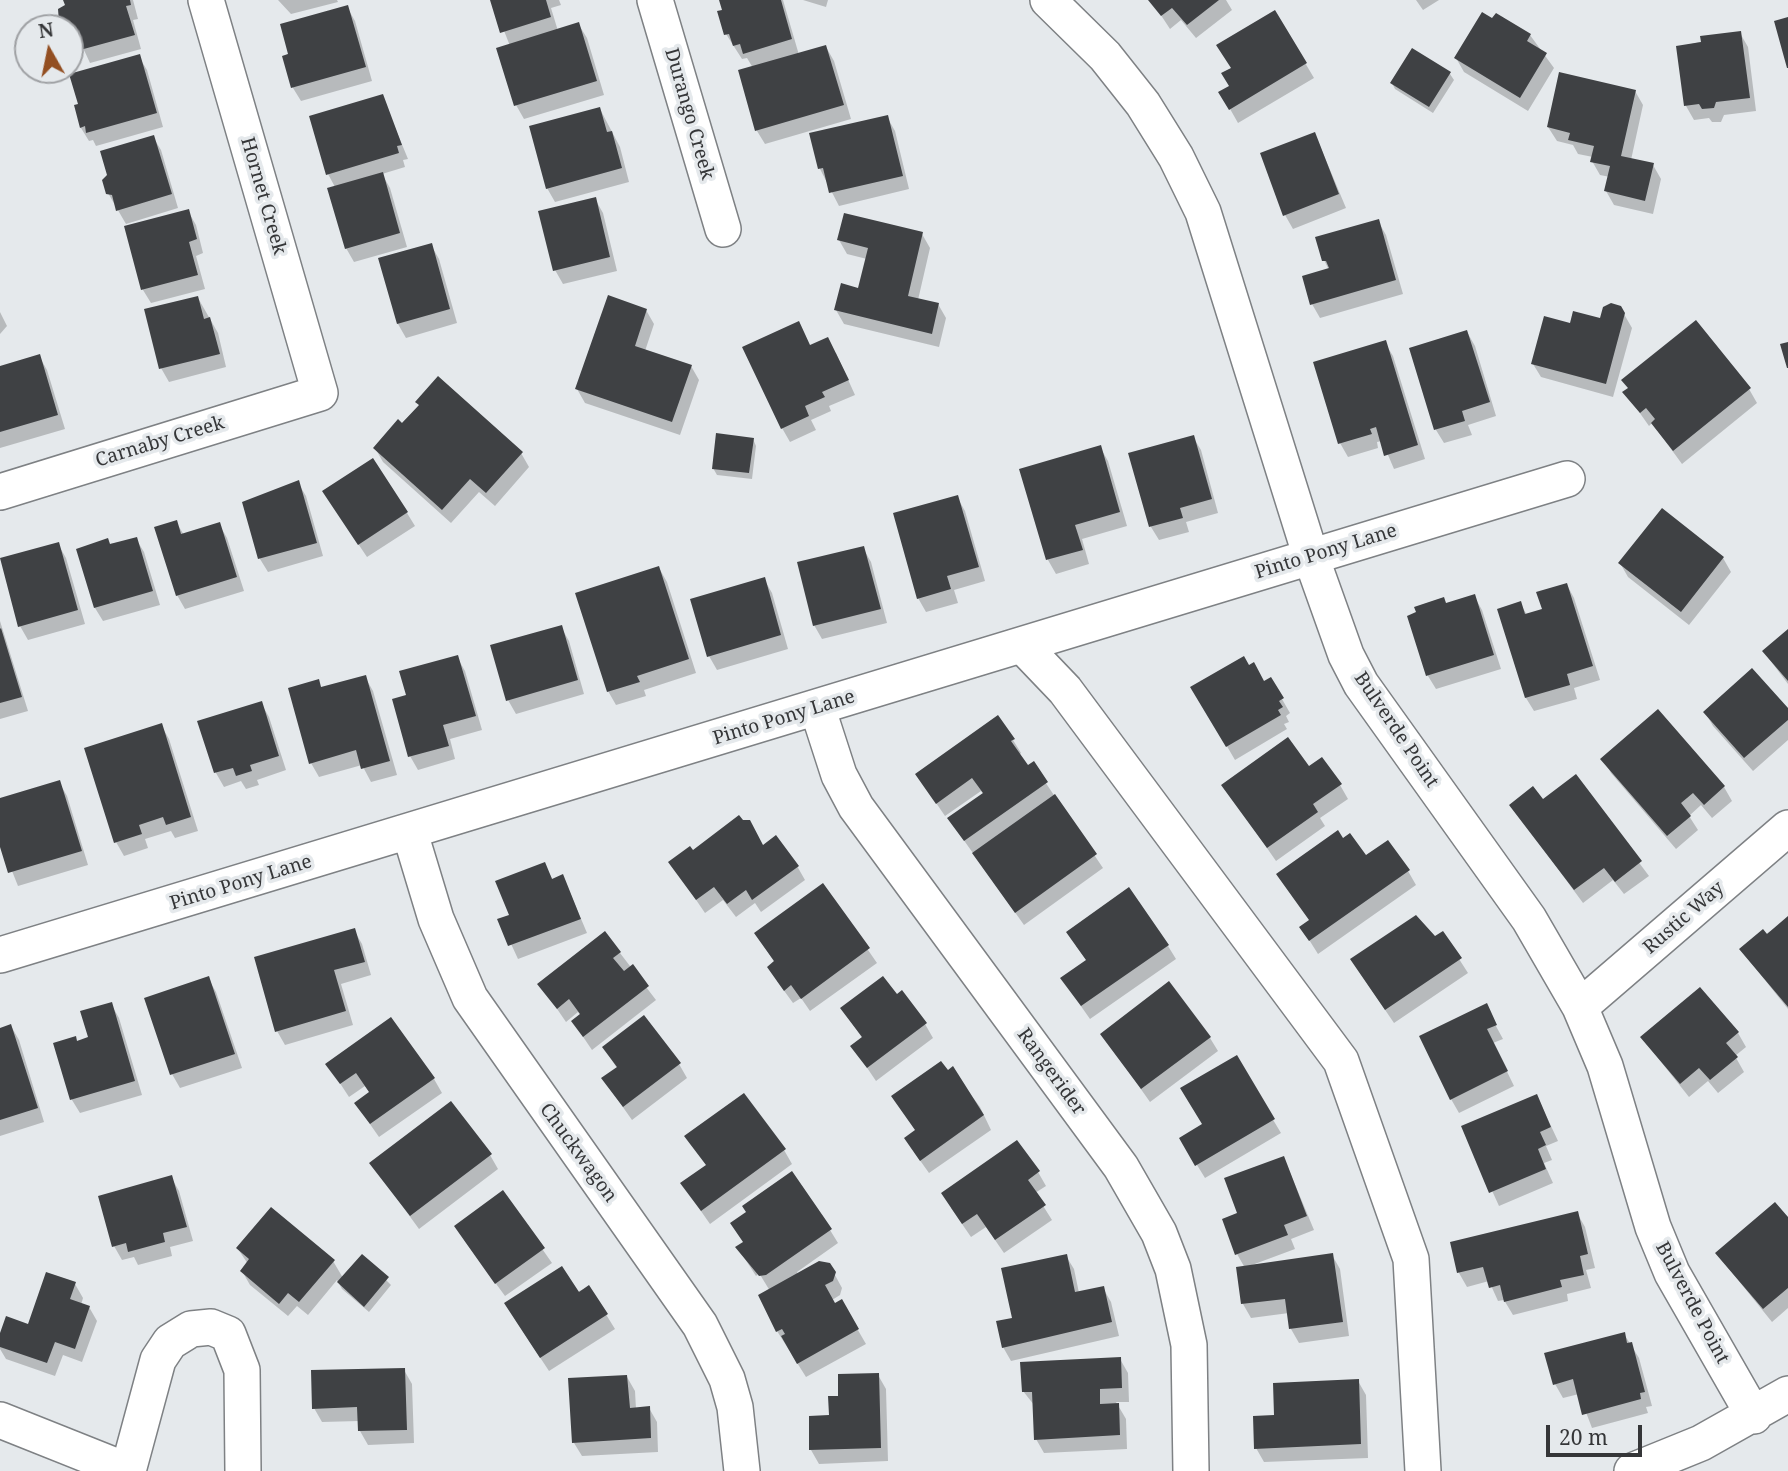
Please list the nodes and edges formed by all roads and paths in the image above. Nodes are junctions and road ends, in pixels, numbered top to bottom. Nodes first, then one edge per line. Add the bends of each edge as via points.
1 (206, 0) edge
2 (655, 0) edge
3 (1048, 0) edge
4 (723, 229) dead end
5 (320, 393) joint
6 (1567, 479) dead end
7 (0, 492) edge
8 (1311, 557) junction
9 (1022, 645) junction
10 (817, 707) junction
11 (1788, 828) edge
12 (410, 833) junction
13 (0, 955) edge
14 (1580, 1007) junction
15 (1788, 1394) edge
16 (1754, 1416) junction
17 (0, 1420) edge
18 (128, 1471) edge
19 (243, 1471) edge
20 (742, 1471) edge
21 (1191, 1471) edge
22 (1423, 1471) edge
23 (1632, 1471) edge

1 - 5 street, Hornet Creek
2 - 4 street, Durango Creek
3 - 8 street, Bulverde Point via 1105,56 1143,104 1203,212
5 - 7 street, Carnaby Creek
6 - 8 street, Pinto Pony Lane
8 - 9 street, Pinto Pony Lane
8 - 14 street, Bulverde Point via 1361,684 1529,919
9 - 10 street, Pinto Pony Lane
9 - 22 street via 1065,690 1341,1061 1411,1259
10 - 12 street, Pinto Pony Lane
10 - 21 street, Rangerider via 839,775 856,807 1121,1167 1159,1233 1173,1269 1189,1345
11 - 14 street, Rustic Way
12 - 13 street, Pinto Pony Lane
12 - 20 street, Chuckwagon via 436,919 470,998 701,1325 735,1407
14 - 16 street, Bulverde Point via 1605,1066 1653,1227 1672,1273
15 - 16 street
16 - 23 street
17 - 18 street
18 - 19 street via 158,1360 170,1342 191,1329 211,1327 228,1334 243,1370

